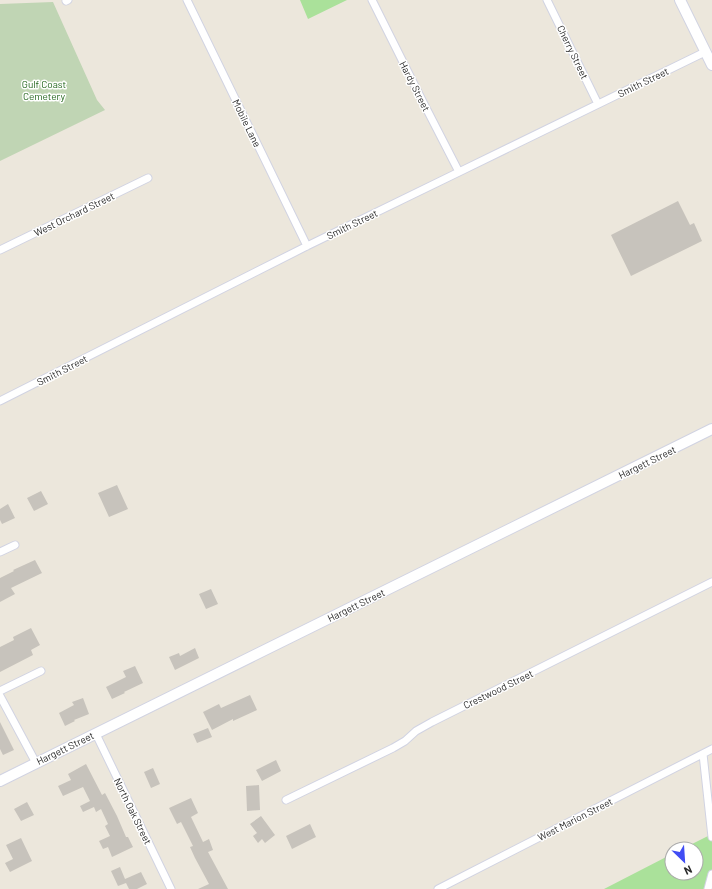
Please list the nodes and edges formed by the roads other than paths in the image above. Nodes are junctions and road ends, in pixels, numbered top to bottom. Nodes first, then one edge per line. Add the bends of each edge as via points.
1 (187, 0) edge
2 (372, 0) edge
3 (547, 0) edge
4 (680, 0) edge
5 (706, 52) junction
6 (712, 66) edge
7 (598, 104) junction
8 (459, 172) junction
9 (148, 178) dead end
10 (307, 246) junction
11 (0, 250) edge
12 (0, 401) edge
13 (712, 429) edge
14 (15, 545) dead end
15 (0, 552) edge
16 (712, 582) edge
17 (41, 671) dead end
18 (0, 691) edge
19 (0, 696) edge
20 (96, 734) junction
21 (712, 750) edge
22 (703, 754) junction
23 (36, 763) junction
24 (0, 781) edge
25 (286, 800) dead end
26 (712, 837) edge
27 (712, 874) edge
28 (171, 889) edge
29 (438, 889) edge
30 (708, 889) edge

1 - 10 street, Mobile Lane
2 - 8 street, Hardy Street
3 - 7 street, Cherry Street
4 - 5 street
5 - 6 street
5 - 7 street, Smith Street
7 - 8 street, Smith Street
8 - 10 street, Smith Street
9 - 11 street, West Orchard Street
10 - 12 street, Smith Street
13 - 20 street, Hargett Street
14 - 15 street
16 - 25 street, Crestwood Street via 432,722 393,748
17 - 18 street
19 - 23 street
20 - 23 street, Hargett Street
20 - 28 street, North Oak Street
21 - 22 street, West Marion Street
22 - 26 street
22 - 29 street, West Marion Street
23 - 24 street, Hargett Street
27 - 30 street

